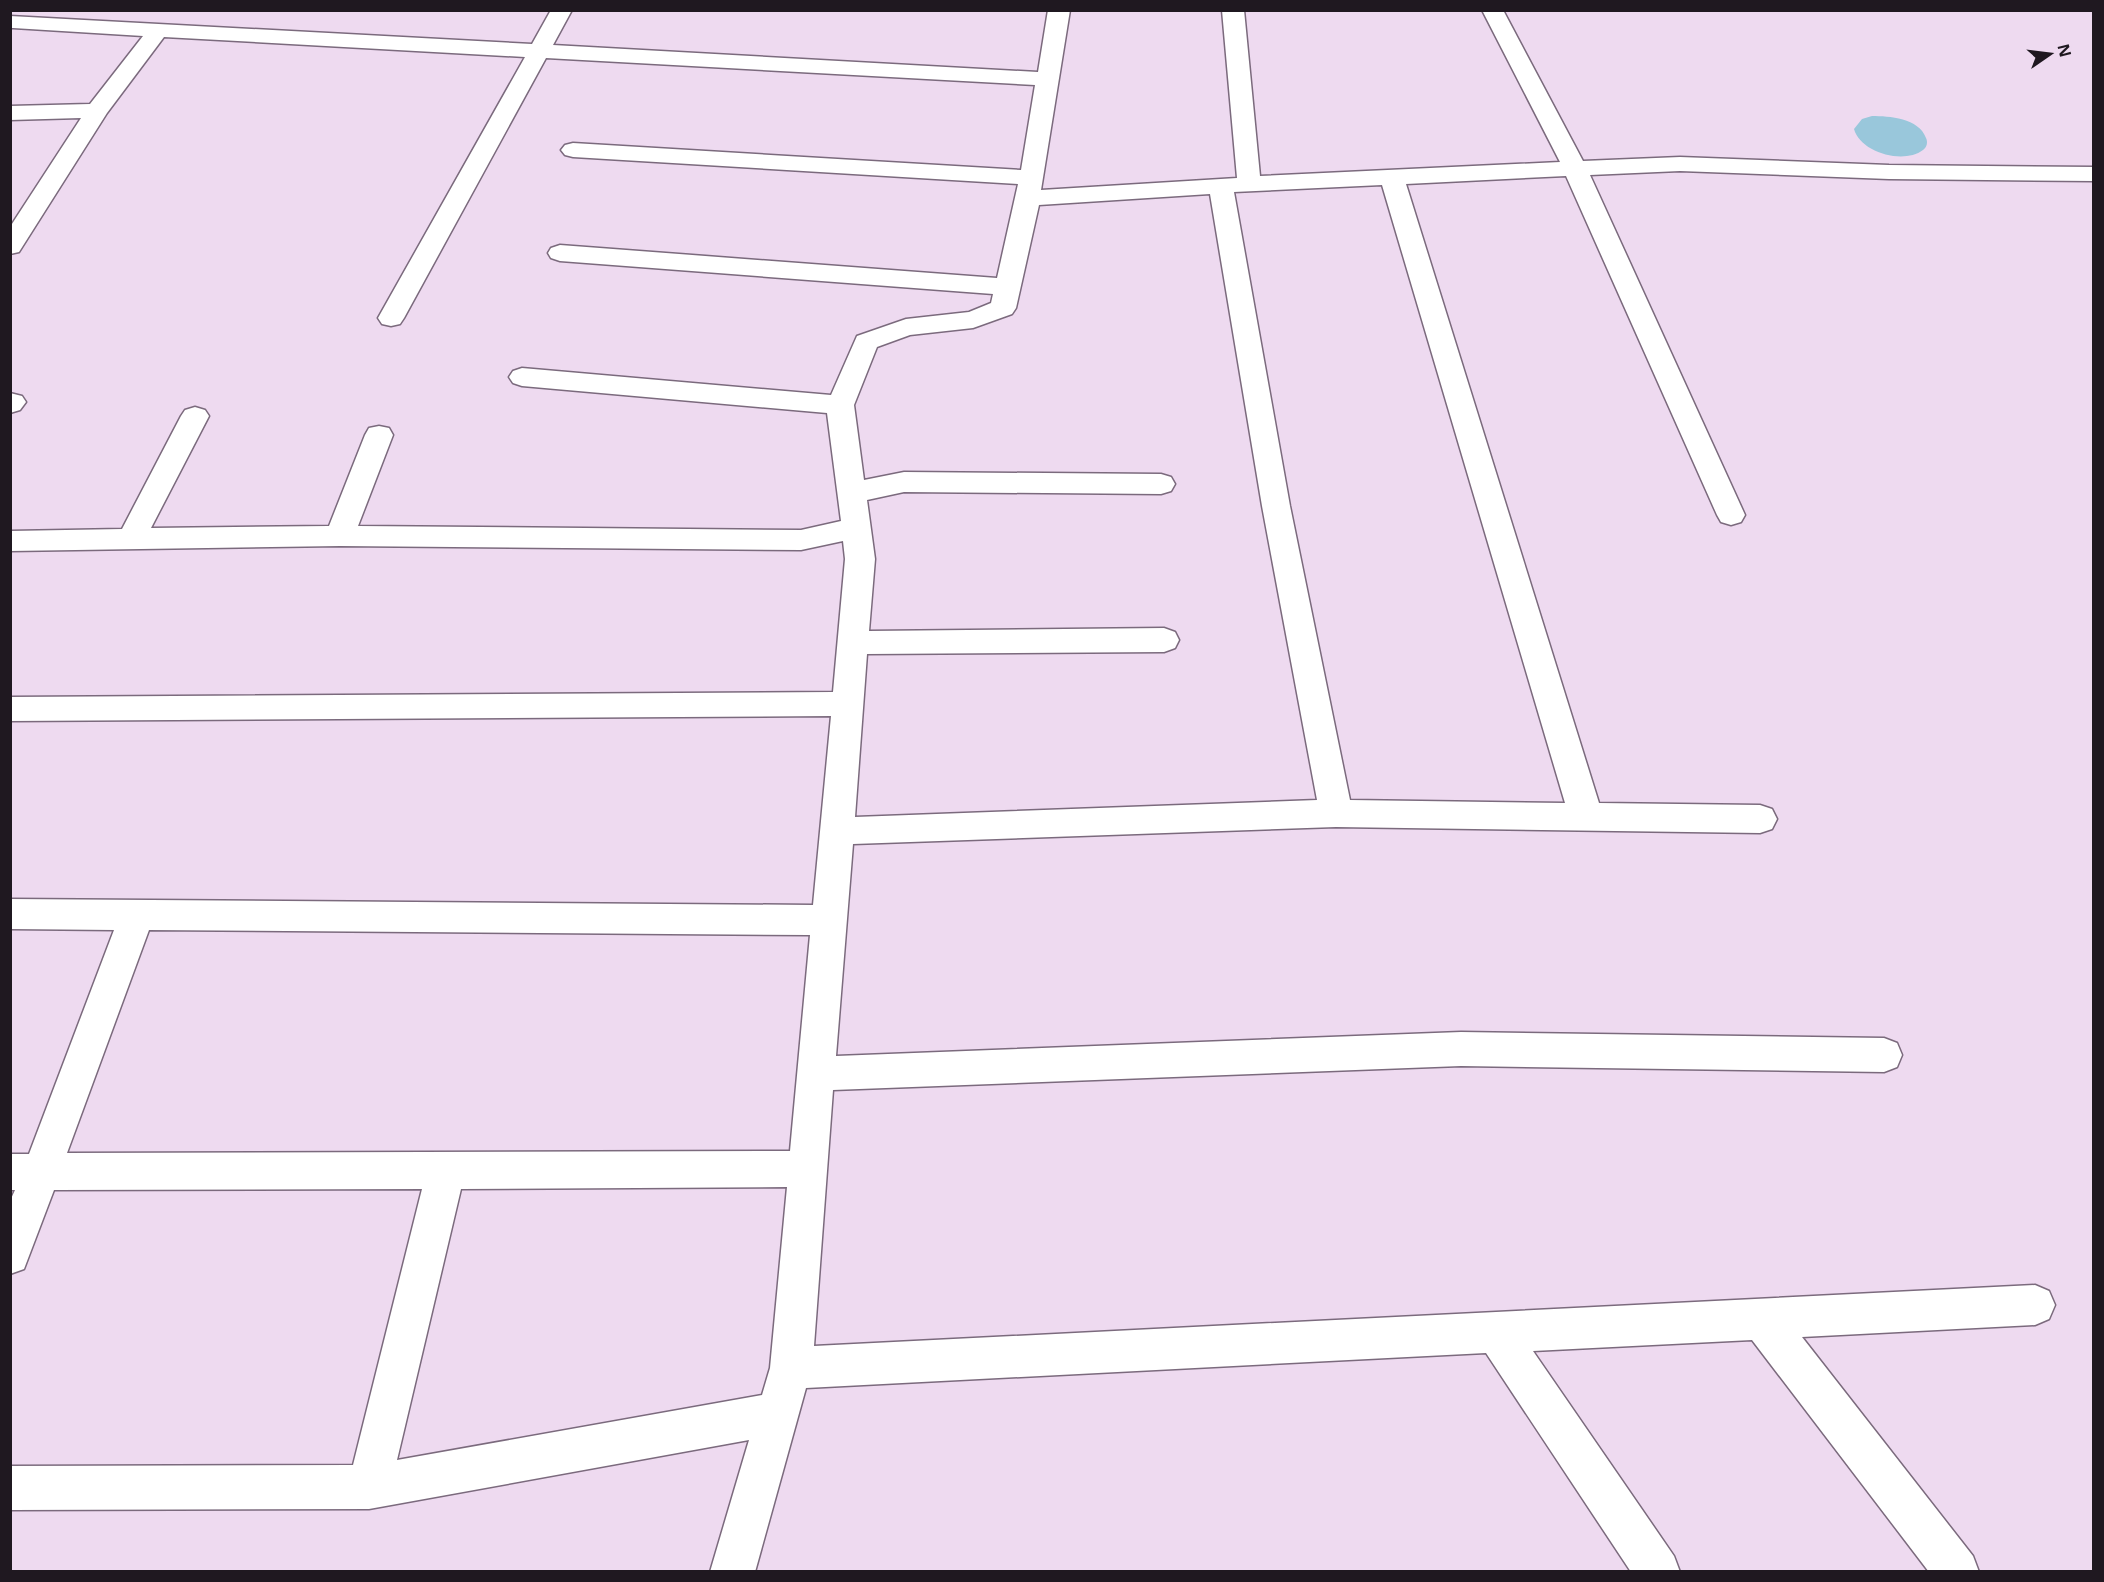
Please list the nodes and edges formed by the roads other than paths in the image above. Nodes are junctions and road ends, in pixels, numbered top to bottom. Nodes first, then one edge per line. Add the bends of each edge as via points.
1 (562, 10) edge
2 (1059, 10) edge
3 (1233, 10) edge
4 (1492, 10) edge
5 (13, 22) dead end
6 (158, 30) junction
7 (540, 51) junction
8 (1048, 79) junction
9 (97, 111) junction
10 (10, 113) edge
11 (573, 150) dead end
12 (1575, 169) junction
13 (2094, 174) edge
14 (1392, 178) junction
15 (1235, 185) junction
16 (1030, 188) junction
17 (10, 247) edge
18 (561, 253) dead end
19 (1007, 288) junction
20 (391, 318) dead end
21 (522, 377) dead end
22 (840, 405) junction
23 (195, 416) dead end
24 (379, 435) dead end
25 (1161, 484) dead end
26 (851, 493) junction
27 (1731, 515) dead end
28 (855, 528) junction
29 (340, 536) junction
30 (131, 539) junction
31 (10, 542) edge
32 (1164, 640) dead end
33 (852, 643) junction
34 (847, 704) junction
35 (10, 709) edge
36 (1336, 813) junction
37 (1586, 816) junction
38 (1760, 819) dead end
39 (837, 831) junction
40 (10, 914) edge
41 (137, 914) junction
42 (829, 920) junction
43 (1884, 1055) dead end
44 (816, 1074) junction
45 (808, 1169) junction
46 (446, 1171) junction
47 (26, 1172) edge
48 (10, 1255) edge
49 (2035, 1305) dead end
50 (1762, 1319) junction
51 (1496, 1332) junction
52 (791, 1368) junction
53 (777, 1414) junction
54 (369, 1487) junction
55 (10, 1488) edge
56 (732, 1572) edge
57 (1658, 1572) edge
58 (1957, 1572) edge

1 - 7 street
2 - 8 street
3 - 15 street
4 - 12 street
5 - 6 street
6 - 7 street
6 - 9 street
7 - 8 street
7 - 20 street
8 - 16 street
9 - 10 street
9 - 17 street
11 - 16 street
12 - 13 street via 1680,164
12 - 14 street
12 - 27 street
14 - 15 street
14 - 37 street
15 - 16 street
15 - 36 street via 1276,506
16 - 19 street
18 - 19 street
19 - 22 street via 1003,308 973,320 906,327 866,342
21 - 22 street
22 - 26 street
23 - 30 street
24 - 29 street
25 - 26 street via 904,482
26 - 28 street
28 - 29 street via 801,540
28 - 33 street via 860,560
29 - 30 street
30 - 31 street
32 - 33 street
33 - 34 street
34 - 35 street
34 - 39 street
36 - 37 street
36 - 39 street
37 - 38 street
39 - 42 street
40 - 41 street
41 - 42 street
41 - 47 street
42 - 44 street
43 - 44 street via 1461,1049
44 - 45 street
45 - 46 street
45 - 52 street
46 - 47 street
46 - 54 street
47 - 48 street
49 - 50 street
50 - 51 street
50 - 58 street
51 - 52 street
51 - 57 street
52 - 53 street
53 - 54 street
53 - 56 street
54 - 55 street

